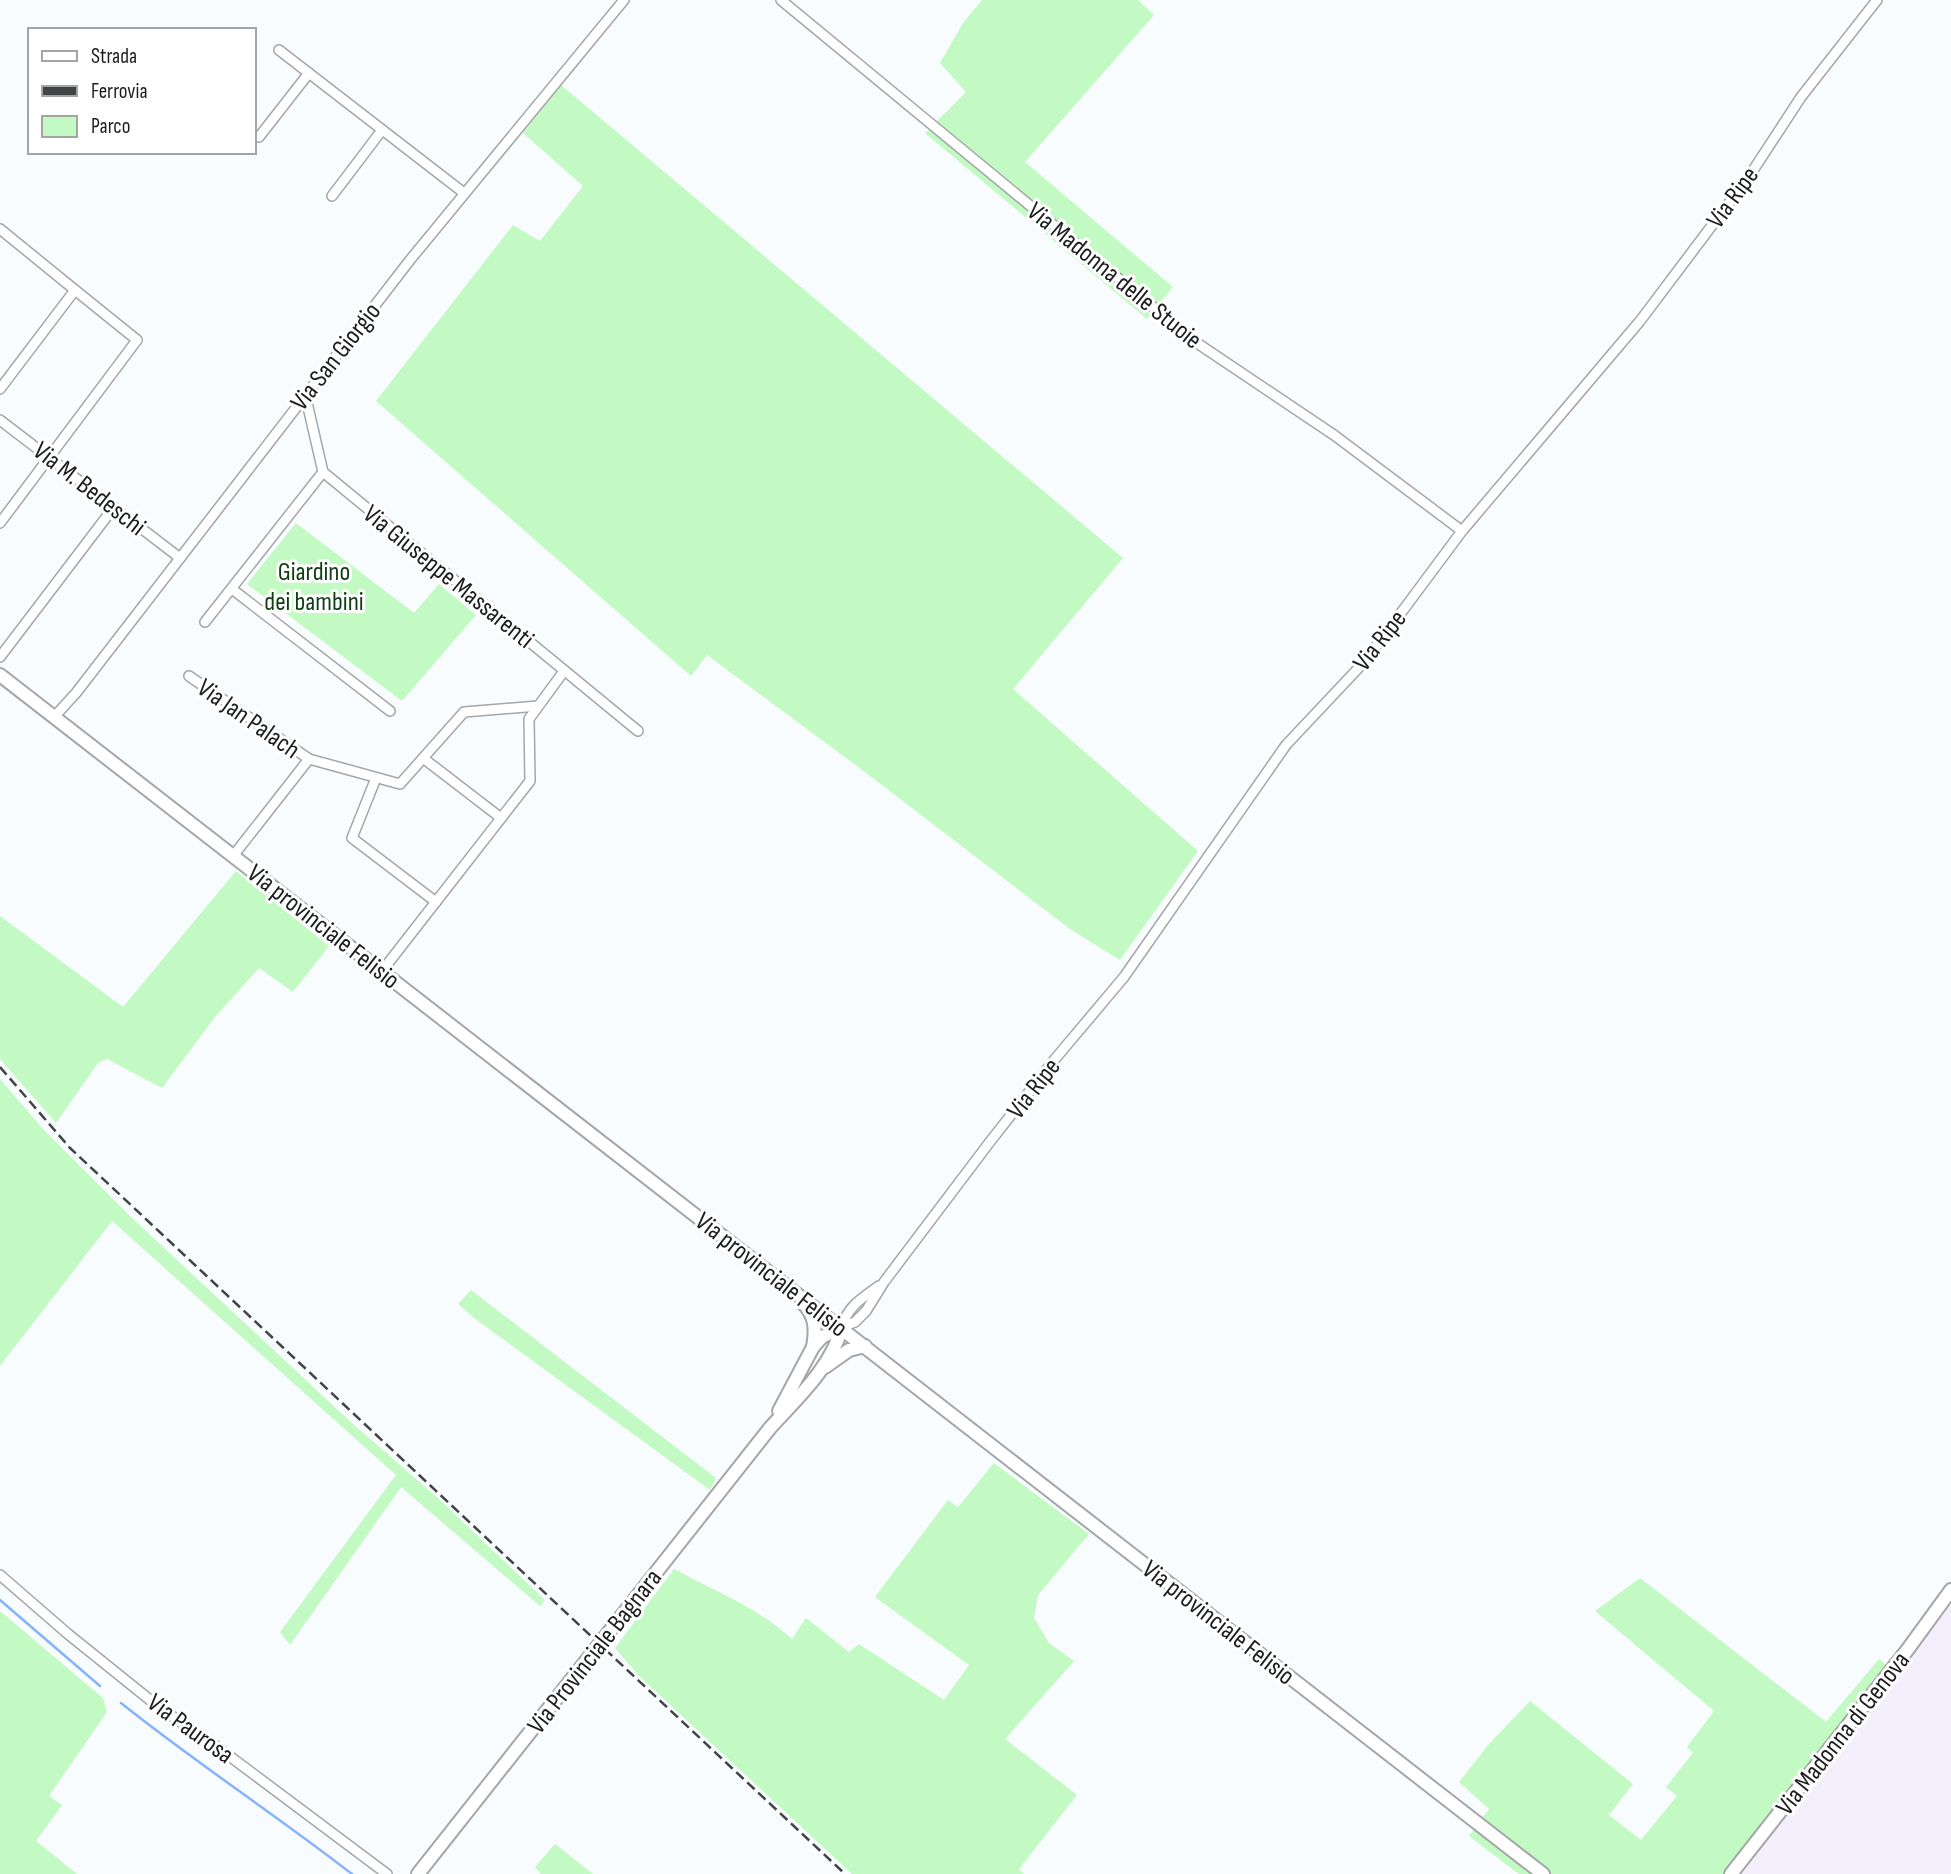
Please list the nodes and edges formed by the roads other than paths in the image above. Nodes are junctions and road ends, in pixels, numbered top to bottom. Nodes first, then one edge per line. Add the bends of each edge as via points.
1 (624, 0) edge
2 (781, 0) edge
3 (1877, 0) edge
4 (279, 50) dead end
5 (309, 73) junction
6 (382, 130) junction
7 (259, 137) dead end
8 (464, 192) junction
9 (332, 196) dead end
10 (0, 229) edge
11 (75, 290) junction
12 (0, 389) edge
13 (306, 394) junction
14 (0, 420) edge
15 (50, 457) junction
16 (323, 472) junction
17 (114, 507) junction
18 (0, 523) edge
19 (1462, 531) junction
20 (180, 558) junction
21 (232, 589) junction
22 (205, 622) dead end
23 (0, 657) edge
24 (564, 671) junction
25 (0, 675) edge
26 (189, 676) dead end
27 (538, 706) junction
28 (390, 711) dead end
29 (54, 718) junction
30 (638, 731) dead end
31 (423, 758) junction
32 (309, 759) junction
33 (376, 778) junction
34 (501, 818) junction
35 (233, 856) junction
36 (436, 902) junction
37 (382, 971) junction
38 (781, 1281) junction
39 (842, 1328) junction
40 (865, 1346) junction
41 (813, 1347) junction
42 (823, 1368) junction
43 (770, 1428) junction
44 (0, 1575) edge
45 (1951, 1590) edge
46 (387, 1874) edge
47 (418, 1874) edge
48 (1543, 1874) edge
49 (1731, 1874) edge

1 - 8 street, Via San Giorgio
2 - 19 street, Via Madonna delle Stuoie via 1194,341 1334,435
3 - 19 street, Via Ripe via 1801,97 1750,175 1640,321
4 - 5 street
5 - 6 street
5 - 7 street
6 - 8 street
6 - 9 street
8 - 13 street, Via San Giorgio
10 - 11 street
11 - 12 street
11 - 15 street via 137,340
13 - 16 street
13 - 20 street, Via San Giorgio
14 - 15 street, Via M. Bedeschi
15 - 17 street, Via M. Bedeschi
15 - 18 street
16 - 21 street
16 - 24 street, Via Giuseppe Massarenti
17 - 20 street, Via M. Bedeschi
17 - 23 street
19 - 39 street, Via Ripe via 1366,660 1286,745 1124,977 1055,1059 866,1311
20 - 29 street, Via San Giorgio
21 - 22 street
21 - 28 street
24 - 27 street
24 - 30 street, Via Giuseppe Massarenti
25 - 29 main road, Via provinciale Felisio
26 - 32 street, Via Jan Palach
27 - 31 street via 464,712
27 - 34 street via 529,719 530,781
29 - 35 main road, Via provinciale Felisio
31 - 33 street, Via Jan Palach via 400,784
31 - 34 street
32 - 33 street, Via Jan Palach
32 - 35 street
33 - 36 street via 352,838
34 - 36 street
35 - 37 main road, Via provinciale Felisio
36 - 37 street
37 - 38 main road, Via provinciale Felisio
38 - 39 main road, Via provinciale Felisio
38 - 41 main road via 809,1309 814,1322
39 - 40 main road, Via provinciale Felisio
39 - 41 main road, Via Provinciale Bagnara
39 - 42 main road, Via Provinciale Bagnara
40 - 42 main road, Via Provinciale Bagnara via 849,1350
40 - 48 main road, Via provinciale Felisio
41 - 43 main road, Via Provinciale Bagnara
42 - 43 main road, Via Provinciale Bagnara
43 - 47 main road, Via Provinciale Bagnara
44 - 46 street, Via Paurosa via 160,1708
45 - 49 main road, Via Madonna di Genova

